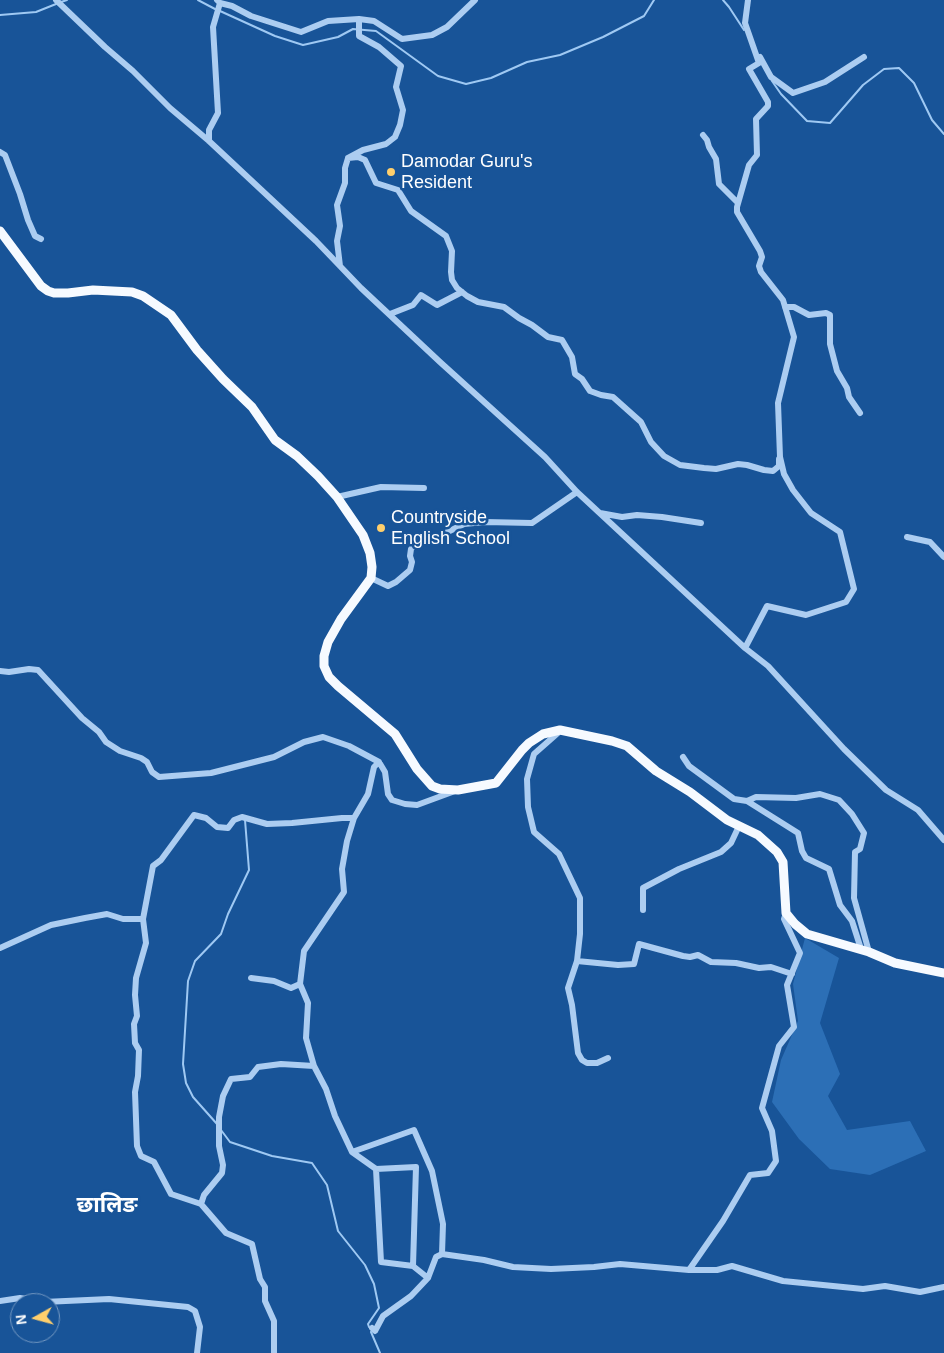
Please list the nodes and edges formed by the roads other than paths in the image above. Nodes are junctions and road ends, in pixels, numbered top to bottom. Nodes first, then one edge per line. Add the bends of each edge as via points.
1 (56, 0) edge
2 (474, 0) edge
3 (748, 0) edge
4 (219, 2) edge
5 (359, 19) junction
6 (751, 40) junction
7 (864, 57) dead end
8 (703, 136) dead end
9 (209, 142) junction
10 (0, 152) edge
11 (348, 158) junction
12 (738, 204) junction
13 (0, 231) edge
14 (41, 239) dead end
15 (340, 266) junction
16 (462, 292) junction
17 (785, 307) junction
18 (390, 314) junction
19 (860, 413) dead end
20 (780, 457) junction
21 (424, 488) dead end
22 (577, 492) junction
23 (337, 497) junction
24 (599, 513) junction
25 (700, 523) dead end
26 (907, 536) dead end
27 (944, 558) edge
28 (371, 578) junction
29 (745, 648) junction
30 (0, 671) edge
31 (560, 730) junction
32 (683, 758) dead end
33 (379, 762) junction
34 (458, 790) junction
35 (747, 801) junction
36 (354, 818) junction
37 (739, 826) junction
38 (944, 840) edge
39 (643, 910) dead end
40 (786, 913) junction
41 (143, 919) junction
42 (0, 948) edge
43 (865, 950) junction
44 (577, 961) junction
45 (944, 973) edge
46 (792, 974) junction
47 (251, 978) dead end
48 (300, 984) junction
49 (608, 1058) dead end
50 (314, 1066) junction
51 (352, 1152) junction
52 (376, 1169) junction
53 (200, 1204) junction
54 (442, 1254) junction
55 (413, 1266) junction
56 (689, 1270) junction
57 (428, 1278) junction
58 (944, 1287) edge
59 (0, 1301) edge
60 (372, 1328) dead end
61 (197, 1353) edge
62 (274, 1353) edge

1 - 9 street
2 - 5 street via 447,27 432,35 402,39 374,21
3 - 6 street via 746,23
4 - 5 street via 301,32 328,21
4 - 9 street via 213,27 218,113 209,130
5 - 11 street via 358,36 379,47 401,66 396,87 403,110 395,137 386,144
6 - 7 street via 771,77 794,93 825,82
6 - 12 street via 759,63 749,69 768,106 756,120 757,155 748,166
8 - 12 street via 716,159 719,184
9 - 15 street
10 - 14 street via 5,155 35,236
11 - 15 street via 345,183 337,205
11 - 16 street via 365,160 376,183 398,190 411,211 446,236 452,251 452,280
12 - 17 street via 737,212 760,251 761,272
13 - 23 main road via 48,291 132,292 144,296 171,316 216,372 252,407 275,440 297,456
15 - 18 street
16 - 18 street via 437,305 421,294 413,305
16 - 20 street via 478,302 504,306 548,337 562,340 572,356 575,374 590,391 613,397 641,422 651,442 671,461 704,468 747,464 773,471 779,466
17 - 19 street via 794,307 809,315 830,315 830,344 835,365
17 - 20 street via 794,337 778,403
18 - 22 street via 545,458
20 - 29 street via 784,474 811,513 840,532 854,588 846,602 806,614 767,606
21 - 23 street via 381,488
22 - 24 street
22 - 28 street via 532,523 464,524 415,545 411,549 410,570 396,582 388,586
23 - 28 main road via 363,535 370,553
24 - 25 street via 622,517 662,516
24 - 29 street
26 - 27 street via 930,542
28 - 34 main road via 328,642 324,656 329,677 395,734 432,786
29 - 38 street via 768,666 886,790 918,810
30 - 33 street via 38,670 106,742 147,762 158,777 220,771 274,757 323,736
31 - 34 main road via 543,734 529,743 496,783
31 - 37 main road via 627,746 656,771
31 - 44 street via 534,754 528,779 528,806 534,832 559,854 580,898
32 - 35 street via 734,799
33 - 34 street via 392,800 417,805
33 - 36 street via 374,767 368,794
35 - 43 street via 798,833 806,858 829,869 840,906 852,921
35 - 43 street via 756,797 796,798 820,794 839,800 852,814 864,833 860,849 855,852 854,898
36 - 41 street via 267,824 242,817 234,820 228,828 217,827 194,814 161,860 153,866
36 - 48 street via 342,868 344,892 304,950
37 - 39 street via 731,843 721,852 643,888
37 - 40 main road via 758,835 783,862
40 - 43 main road via 808,934
40 - 46 street via 784,919 800,953
41 - 42 street via 123,919 107,914 51,925
41 - 53 street via 146,943 136,978 137,1016 134,1024 135,1043 139,1050 135,1092 137,1146 141,1156 154,1162 171,1194
43 - 45 main road via 895,963
44 - 46 street via 634,964 639,944 683,956 698,955 711,962 771,968
44 - 49 street via 568,988 578,1053 588,1063
46 - 56 street via 787,985 794,1027 780,1046 762,1108 772,1131 776,1161 768,1173 750,1175
47 - 48 street via 274,981 291,988
48 - 50 street via 308,1003 306,1038
50 - 51 street
50 - 53 street via 281,1064 258,1067 250,1077 231,1079 222,1096 219,1118 222,1173 204,1194
51 - 52 street
51 - 54 street via 414,1130 432,1171 443,1224
52 - 55 street via 382,1262
52 - 55 street via 416,1167
53 - 62 street via 226,1233 252,1244 265,1287 265,1301 274,1321
54 - 56 street via 513,1267 577,1268 620,1264
54 - 57 street via 436,1257
55 - 57 street
56 - 58 street via 717,1270 732,1266 783,1281 863,1289 885,1286 920,1292
57 - 60 street via 411,1296 383,1316 375,1332
59 - 61 street via 20,1298 44,1302 109,1299 188,1307 194,1311 200,1327

